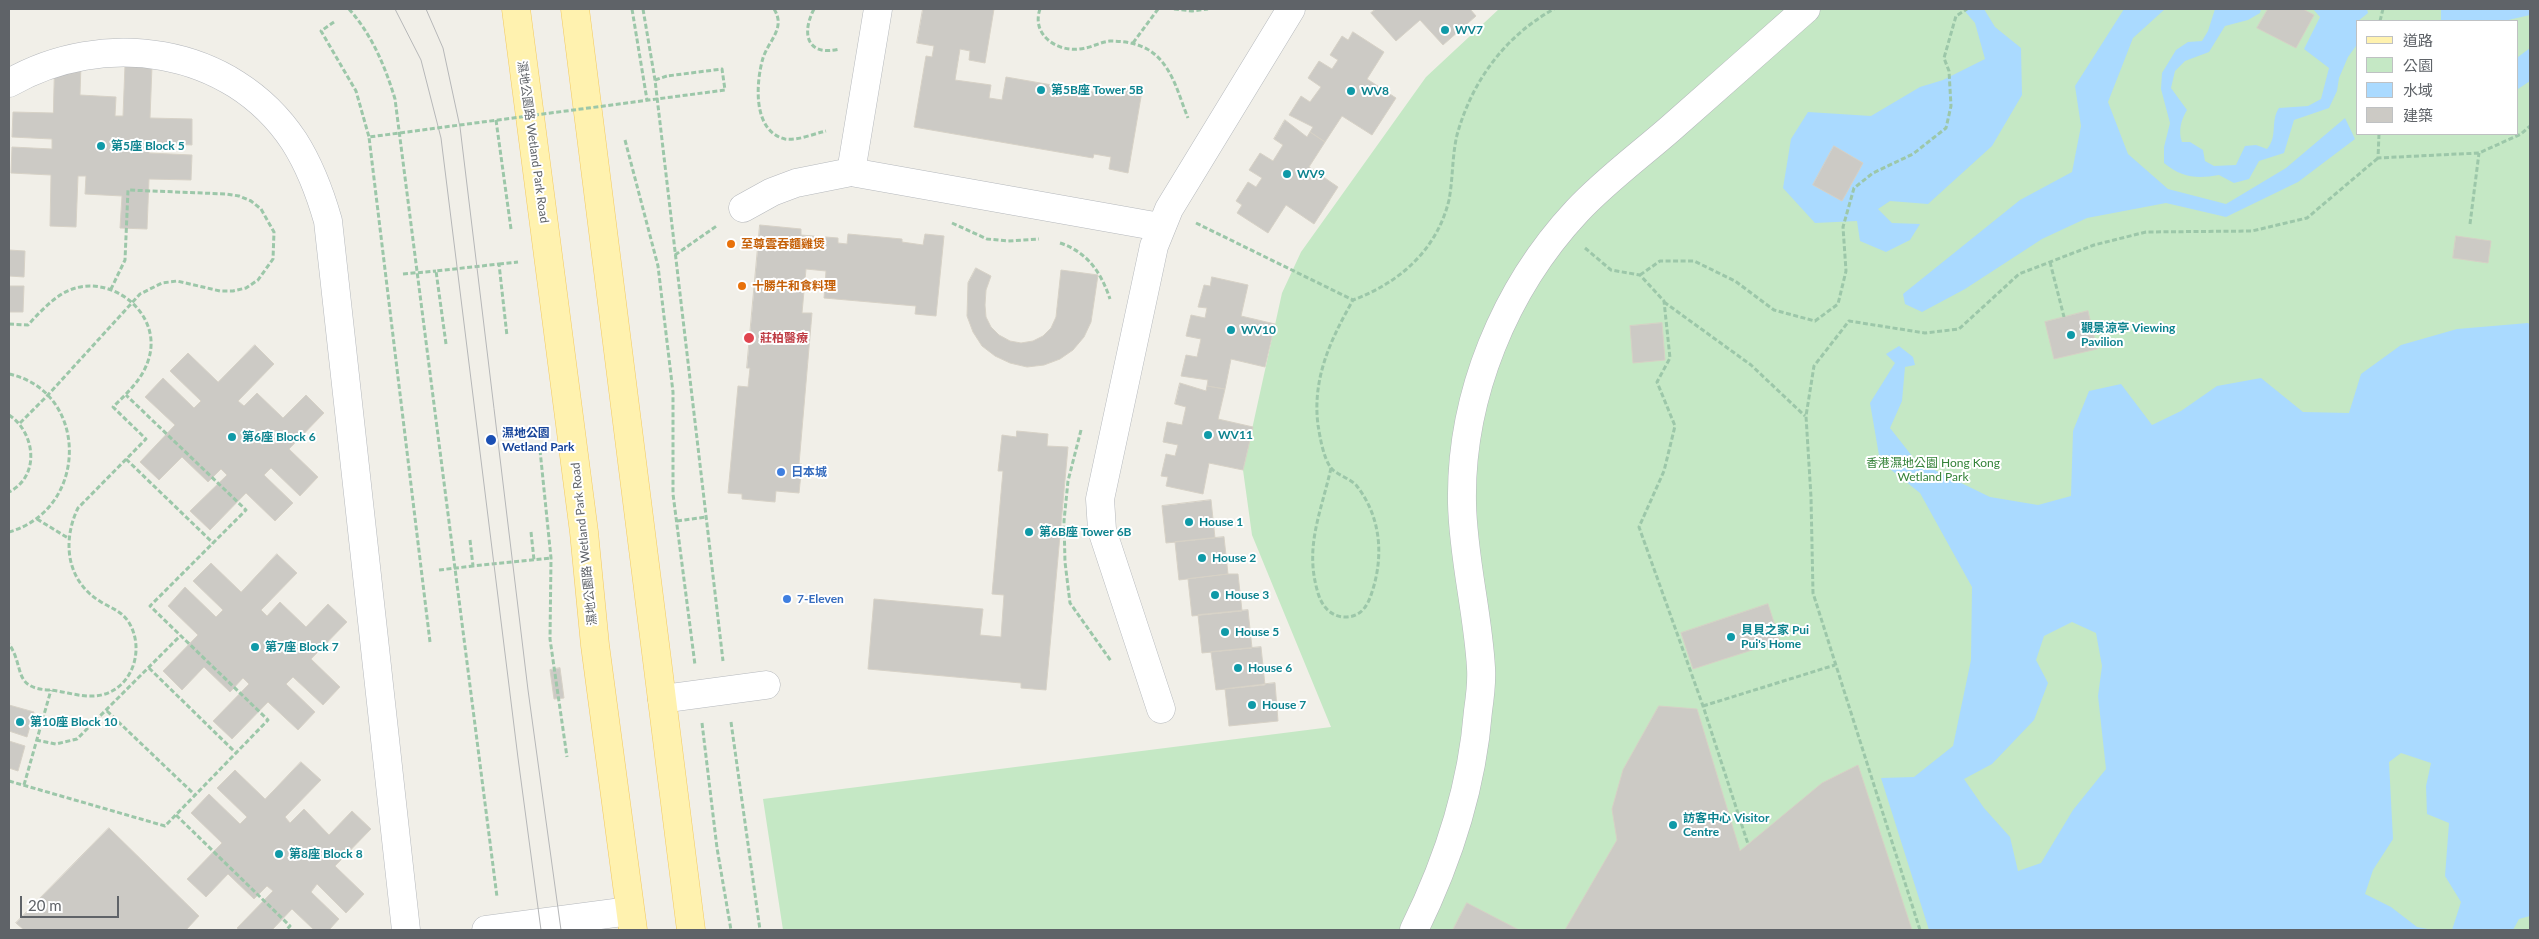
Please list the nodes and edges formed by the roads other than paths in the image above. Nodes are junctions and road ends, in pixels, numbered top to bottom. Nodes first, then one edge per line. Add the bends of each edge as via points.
1 (497, 9) edge
2 (516, 9) edge
3 (575, 9) edge
4 (878, 9) edge
5 (1291, 9) edge
6 (1806, 9) edge
7 (520, 44) junction
8 (9, 83) edge
9 (851, 172) junction
10 (743, 208) road end
11 (1160, 227) junction
12 (766, 685) dead end
13 (662, 699) junction
14 (1161, 709) dead end
15 (632, 920) edge
16 (494, 929) edge
17 (406, 930) edge
18 (691, 930) edge
19 (1414, 930) edge

1 - 7 main road
2 - 7 main road, 濕地公園路 Wetland Park Road
3 - 13 main road
4 - 9 lane
5 - 11 lane
6 - 19 lane via 1579,209 1537,262 1511,303 1495,338 1480,378 1464,461 1462,504 1481,668 1476,736 1452,840
7 - 15 main road, 濕地公園路 Wetland Park Road
8 - 17 lane via 37,69 84,54 133,52 172,57 227,80 252,97 293,140 308,166 328,221
9 - 10 lane via 796,183
9 - 11 lane
11 - 14 lane via 1099,515
12 - 13 lane
13 - 18 main road
15 - 16 lane

